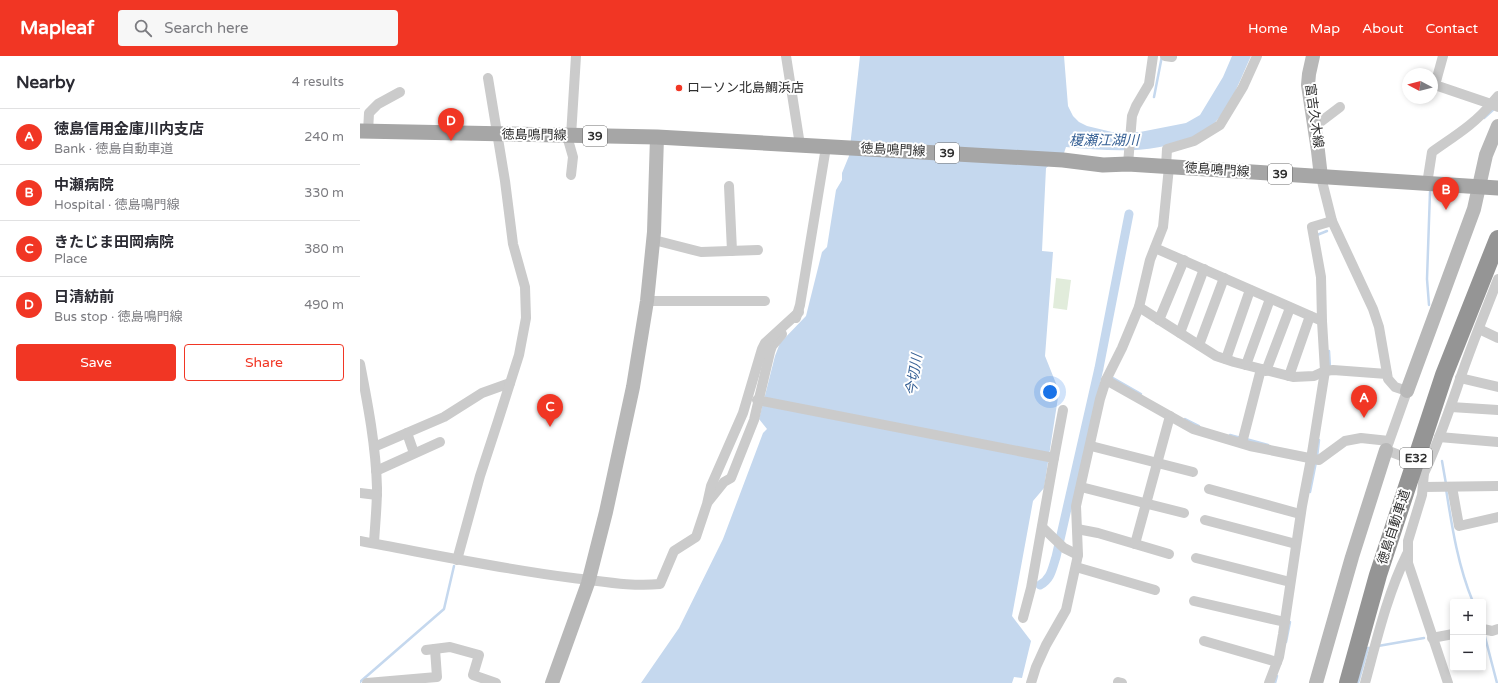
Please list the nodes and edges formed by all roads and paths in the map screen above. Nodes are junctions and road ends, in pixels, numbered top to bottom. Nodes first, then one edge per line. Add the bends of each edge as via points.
1 (576, 56) edge
2 (786, 56) edge
3 (1153, 56) edge
4 (1257, 56) edge
5 (1313, 56) edge
6 (1443, 56) edge
7 (488, 78) dead end
8 (400, 92) dead end
9 (1495, 103) edge
10 (1340, 107) dead end
11 (1315, 126) junction
12 (1498, 126) edge
13 (364, 131) edge
14 (498, 134) junction
15 (569, 136) junction
16 (657, 137) junction
17 (800, 146) junction
18 (828, 147) junction
19 (1128, 160) junction
20 (1168, 167) junction
21 (571, 175) dead end
22 (1321, 177) junction
23 (1427, 184) junction
24 (729, 186) dead end
25 (1480, 187) junction
26 (1498, 188) edge
27 (1332, 221) junction
28 (1498, 239) edge
29 (654, 240) junction
30 (1155, 248) junction
31 (758, 250) dead end
32 (732, 251) junction
33 (1184, 260) junction
34 (1204, 269) junction
35 (1224, 278) junction
36 (1498, 279) edge
37 (1250, 290) junction
38 (1270, 299) junction
39 (647, 301) junction
40 (765, 301) dead end
41 (1139, 307) junction
42 (1290, 308) junction
43 (799, 312) junction
44 (1310, 316) junction
45 (1159, 320) junction
46 (1322, 321) junction
47 (1479, 329) junction
48 (1180, 333) junction
49 (1498, 338) edge
50 (1199, 345) junction
51 (1226, 359) junction
52 (360, 364) edge
53 (1246, 365) junction
54 (1264, 370) junction
55 (1329, 370) junction
56 (1387, 374) junction
57 (1289, 376) junction
58 (1460, 378) junction
59 (1106, 380) junction
60 (510, 383) junction
61 (1498, 387) edge
62 (1407, 391) junction
63 (759, 400) junction
64 (1451, 407) junction
65 (1064, 410) dead end
66 (1498, 410) edge
67 (1170, 416) junction
68 (407, 433) junction
69 (1439, 437) junction
70 (1243, 439) junction
71 (440, 442) dead end
72 (1498, 442) edge
73 (1090, 446) junction
74 (1388, 446) junction
75 (374, 447) junction
76 (414, 453) junction
77 (1052, 457) junction
78 (1315, 459) junction
79 (1157, 463) junction
80 (376, 471) junction
81 (1193, 472) dead end
82 (1424, 473) junction
83 (1498, 486) edge
84 (1081, 487) junction
85 (1424, 487) junction
86 (1448, 487) junction
87 (1210, 489) dead end
88 (360, 493) edge
89 (377, 495) junction
90 (707, 504) junction
91 (1146, 504) junction
92 (1184, 513) dead end
93 (1300, 514) junction
94 (1498, 517) edge
95 (1205, 520) dead end
96 (1042, 527) junction
97 (1077, 529) junction
98 (360, 541) edge
99 (374, 544) junction
100 (1135, 544) junction
101 (1296, 544) junction
102 (1407, 553) junction
103 (1169, 554) dead end
104 (1078, 555) junction
105 (1196, 558) dead end
106 (457, 560) junction
107 (1076, 567) junction
108 (588, 580) junction
109 (1290, 582) junction
110 (1155, 590) dead end
111 (1194, 601) dead end
112 (1022, 618) dead end
113 (1285, 622) junction
114 (1498, 629) edge
115 (1486, 630) edge
116 (1450, 635) edge
117 (1432, 638) junction
118 (1204, 641) dead end
119 (1277, 662) junction
120 (471, 679) edge
121 (367, 683) edge
122 (496, 683) edge
123 (552, 683) edge
124 (1031, 683) edge
125 (1269, 683) edge
126 (1316, 683) edge
127 (1348, 683) edge
128 (1365, 683) edge
129 (1448, 683) edge

1 - 15 street
2 - 17 street
3 - 19 street via 1149,84 1132,116
4 - 20 street via 1243,88 1220,125 1194,141 1167,149
5 - 11 street, 富吉久木線 via 1308,85
6 - 9 street via 1435,85
7 - 14 street
8 - 13 street via 378,104 369,113
9 - 23 street via 1432,152
10 - 11 street
11 - 22 street, 富吉久木線
12 - 25 street via 1486,155
13 - 14 main road, 徳島鳴門線 / 39
14 - 15 main road, 徳島鳴門線 / 39
14 - 60 street via 513,244 525,287 526,318
15 - 16 main road, 徳島鳴門線 / 39
15 - 21 street via 577,158
16 - 17 main road, 徳島鳴門線 / 39
16 - 29 street
17 - 18 main road, 徳島鳴門線 / 39
18 - 19 main road, 徳島鳴門線 / 39 via 1103,164
18 - 43 street
19 - 20 main road, 徳島鳴門線 / 39
20 - 22 main road, 徳島鳴門線 / 39
20 - 30 street via 1165,216
22 - 23 main road, 徳島鳴門線 / 39
22 - 27 street
23 - 25 main road, 徳島鳴門線 / 39
24 - 32 street
25 - 26 main road, 徳島鳴門線 / 39
25 - 62 street
27 - 46 street via 1312,227 1321,277
27 - 56 street via 1373,309 1379,327
28 - 127 highway, 徳島自動車道 / E32, bridge via 1444,375 1378,575
29 - 32 street via 701,252
29 - 39 street
30 - 33 street
30 - 41 street
31 - 32 street
33 - 34 street
33 - 45 street
34 - 35 street
34 - 48 street
35 - 37 street
35 - 50 street
36 - 47 street
37 - 38 street
37 - 51 street
38 - 42 street
38 - 53 street
39 - 40 street
39 - 108 street via 633,387 606,512
41 - 45 street
41 - 59 street
42 - 44 street
42 - 54 street
43 - 63 street via 794,322 772,346
43 - 90 street via 765,342 743,413 711,486
44 - 46 street
44 - 57 street
45 - 48 street
46 - 55 street
47 - 49 street
47 - 58 street
48 - 50 street
50 - 51 street
51 - 53 street
52 - 75 street
53 - 54 street
54 - 57 street
54 - 70 street
55 - 56 street
55 - 57 street via 1314,376
55 - 78 street
56 - 62 street via 1390,383
58 - 61 street
58 - 64 street
59 - 67 street
59 - 73 street
60 - 68 street via 482,393 444,417
60 - 106 street via 480,476
62 - 74 street
63 - 77 street
63 - 90 street via 754,420 731,478 724,482
64 - 66 street
64 - 69 street
65 - 77 street
67 - 70 street via 1193,429
67 - 79 street
68 - 75 street
68 - 76 street
69 - 72 street
69 - 82 street
70 - 78 street
71 - 76 street
73 - 79 street
73 - 84 street
74 - 78 street via 1361,438 1345,441
74 - 82 street via 1419,466
74 - 126 street
75 - 80 street
76 - 80 street
77 - 96 street
78 - 93 street
79 - 81 street
79 - 91 street
80 - 89 street
82 - 85 street
83 - 86 street
84 - 91 street
84 - 97 street via 1076,506
85 - 86 street
85 - 102 street via 1408,541
86 - 94 street via 1459,526
87 - 93 street
88 - 89 street
89 - 99 street
90 - 108 street via 696,537 674,551 660,584 621,584
91 - 92 street
91 - 100 street
93 - 101 street
95 - 101 street
96 - 104 street via 1064,548
96 - 112 street via 1031,588
97 - 100 street
97 - 104 street
98 - 99 street
99 - 106 street
100 - 103 street
101 - 109 street
102 - 117 street
102 - 128 street via 1384,612
104 - 107 street
105 - 109 street
106 - 108 street
107 - 110 street
107 - 124 street via 1066,610 1046,645
108 - 123 street
109 - 113 street
111 - 113 street
113 - 119 street
114 - 115 street
116 - 117 street
117 - 129 street
118 - 119 street
119 - 125 street
120 - 121 street via 479,655 450,647 431,650 437,677
120 - 122 street

